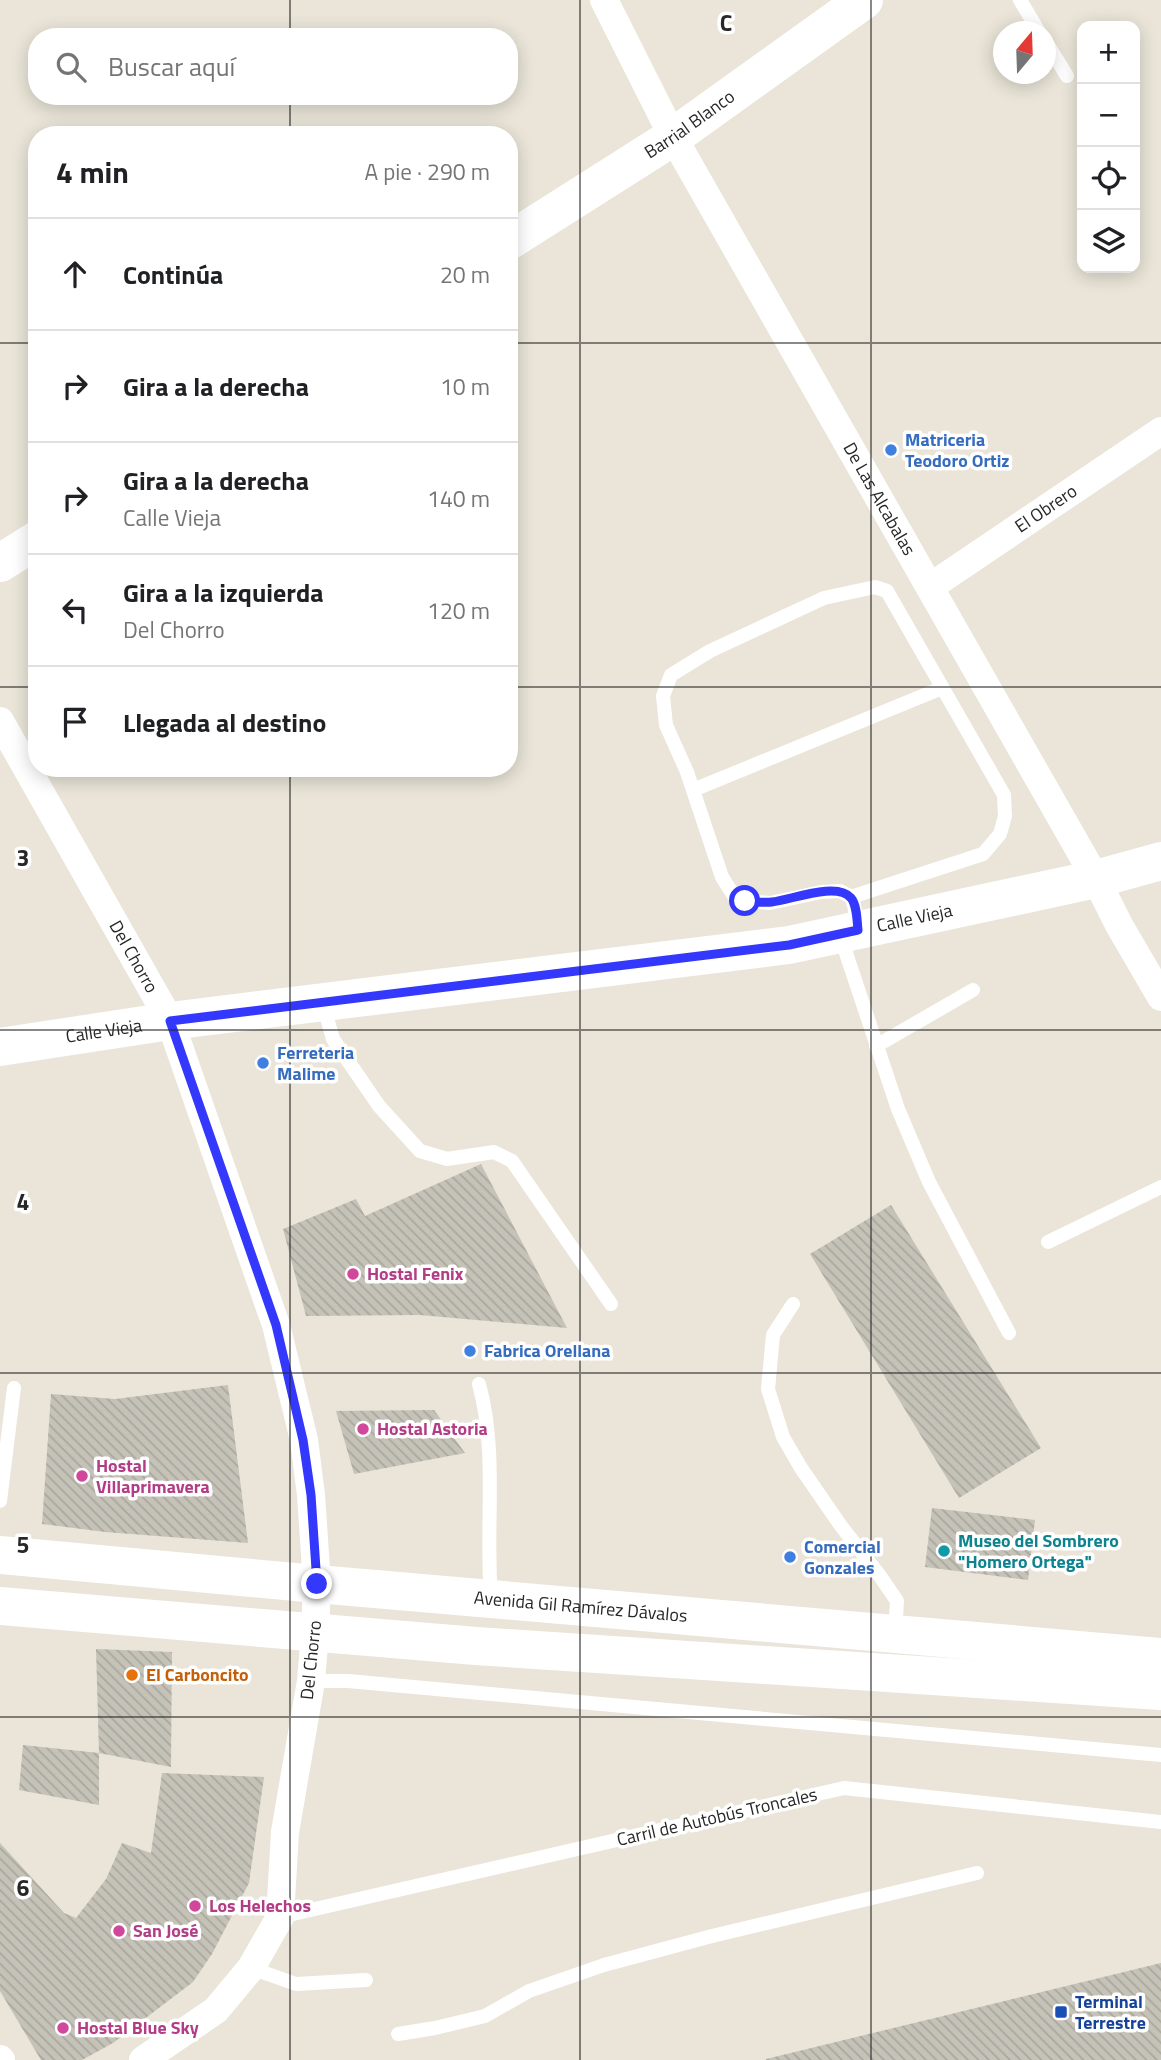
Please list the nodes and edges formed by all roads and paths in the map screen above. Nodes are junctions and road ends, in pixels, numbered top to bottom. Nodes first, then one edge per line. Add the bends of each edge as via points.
1 (604, 0) edge
2 (864, 0) edge
3 (1020, 0) edge
4 (1032, 21) edge
5 (1056, 59) edge
6 (1067, 76) dead end
7 (673, 137) junction
8 (518, 235) edge
9 (1161, 431) edge
10 (930, 587) junction
11 (942, 688) junction
12 (0, 721) edge
13 (28, 770) edge
14 (32, 777) edge
15 (693, 790) junction
16 (1161, 861) edge
17 (1097, 879) junction
18 (850, 920) junction
19 (973, 990) dead end
20 (1161, 997) edge
21 (323, 1003) junction
22 (170, 1021) junction
23 (876, 1046) junction
24 (0, 1047) edge
25 (1161, 1187) edge
26 (1048, 1242) dead end
27 (611, 1304) dead end
28 (793, 1304) dead end
29 (1010, 1333) dead end
30 (479, 1384) dead end
31 (15, 1388) dead end
32 (0, 1501) edge
33 (0, 1555) edge
34 (317, 1584) junction
35 (492, 1599) junction
36 (0, 1606) edge
37 (315, 1633) junction
38 (895, 1634) junction
39 (1161, 1657) edge
40 (311, 1681) junction
41 (1161, 1691) edge
42 (1161, 1755) edge
43 (1161, 1822) edge
44 (976, 1873) dead end
45 (280, 1917) junction
46 (251, 1968) junction
47 (366, 1980) dead end
48 (398, 2034) dead end
49 (143, 2060) edge

1 - 7 street, De Las Alcabalas
2 - 7 main road, Barrial Blanco
3 - 4 lane
5 - 6 lane
7 - 8 main road, Barrial Blanco
7 - 10 street, De Las Alcabalas
9 - 10 street, El Obrero
10 - 17 street, De Las Alcabalas
11 - 15 lane
11 - 15 lane via 887,591 875,587 824,598 710,651 671,675 663,696 666,725
11 - 18 lane via 1004,795 1000,834 983,854
12 - 13 street, Del Chorro
14 - 22 street, Del Chorro
15 - 18 lane via 722,877 734,896 770,903 840,891
16 - 17 main road, Calle Vieja
17 - 18 main road, Calle Vieja
17 - 20 street, De Las Alcabalas
18 - 21 main road, Calle Vieja via 789,945
18 - 23 lane
19 - 23 lane
21 - 22 main road, Calle Vieja
21 - 27 lane via 333,1039 379,1106 420,1151 447,1159 494,1152 512,1161
22 - 24 main road, Calle Vieja
22 - 34 street, Del Chorro via 279,1336 303,1440
23 - 29 lane via 929,1182
25 - 26 lane
28 - 38 lane via 773,1335 768,1389 783,1437 801,1468 897,1601
30 - 35 lane via 489,1472
31 - 32 lane
33 - 34 main road, Avenida Gil Ramírez Dávalos
34 - 35 main road, Avenida Gil Ramírez Dávalos
34 - 37 street, Del Chorro
35 - 38 main road, Avenida Gil Ramírez Dávalos
36 - 37 main road
37 - 40 street, Del Chorro
37 - 41 main road
38 - 39 main road, Avenida Gil Ramírez Dávalos
40 - 42 lane
40 - 45 street, Del Chorro via 285,1832
43 - 45 lane, Carril de Autobús Troncales via 844,1788
44 - 48 lane via 604,1965 529,1991 485,2016
45 - 46 street, Del Chorro
46 - 47 lane via 296,1984
46 - 49 street, Del Chorro via 216,2010

